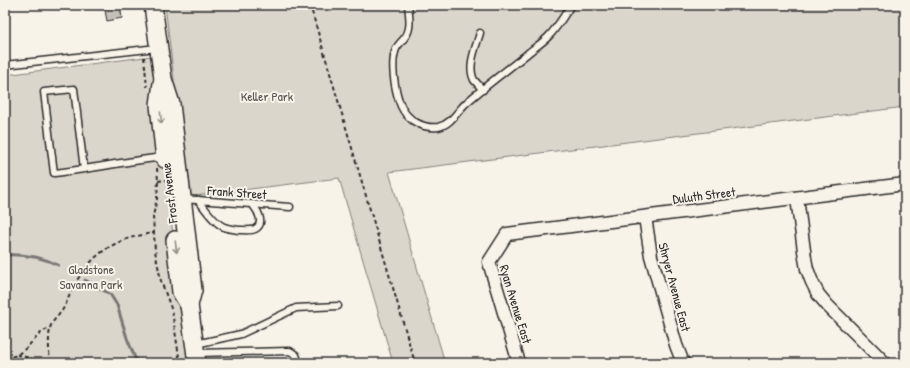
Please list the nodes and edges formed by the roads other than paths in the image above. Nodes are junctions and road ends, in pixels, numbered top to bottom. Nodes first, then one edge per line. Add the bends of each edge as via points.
1 (153, 5) edge
2 (408, 5) edge
3 (571, 5) edge
4 (480, 33) dead end
5 (151, 49) junction
6 (5, 65) edge
7 (163, 79) junction
8 (482, 90) junction
9 (160, 158) junction
10 (84, 169) junction
11 (905, 184) edge
12 (797, 198) junction
13 (190, 199) junction
14 (253, 205) junction
15 (290, 207) dead end
16 (645, 217) junction
17 (507, 234) joint
18 (188, 305) junction
19 (338, 306) dead end
20 (196, 354) edge
21 (299, 363) edge
22 (519, 363) edge
23 (683, 363) edge
24 (885, 363) edge

1 - 5 street, Frost Avenue
2 - 8 lane via 409,30 396,50 393,62 395,88 407,116 421,125 438,127 447,124
3 - 8 lane via 548,37
4 - 8 lane via 471,67 472,75
5 - 6 lane
5 - 7 street, Frost Avenue
7 -> 9 street, Frost Avenue via 159,105
7 - 13 street, Frost Avenue via 171,104
9 - 10 lane
9 -> 18 street, Frost Avenue via 181,292
10 - 10 lane via 54,173 44,92 74,89
11 - 12 street, Duluth Street
12 - 16 street, Duluth Street
12 - 24 street via 807,269 818,294
13 - 14 lane, Frank Street
13 - 14 lane via 218,224 242,230 255,229 259,224 260,216
13 - 18 street, Frost Avenue via 192,290
14 - 15 lane, Frank Street
16 - 17 street, Duluth Street
16 - 23 street, Shryer Avenue East via 654,269
17 - 22 street, Ryan Avenue East via 489,262
18 - 20 street, Frost Avenue
19 - 20 lane via 296,308
20 - 21 lane via 290,351 296,355

